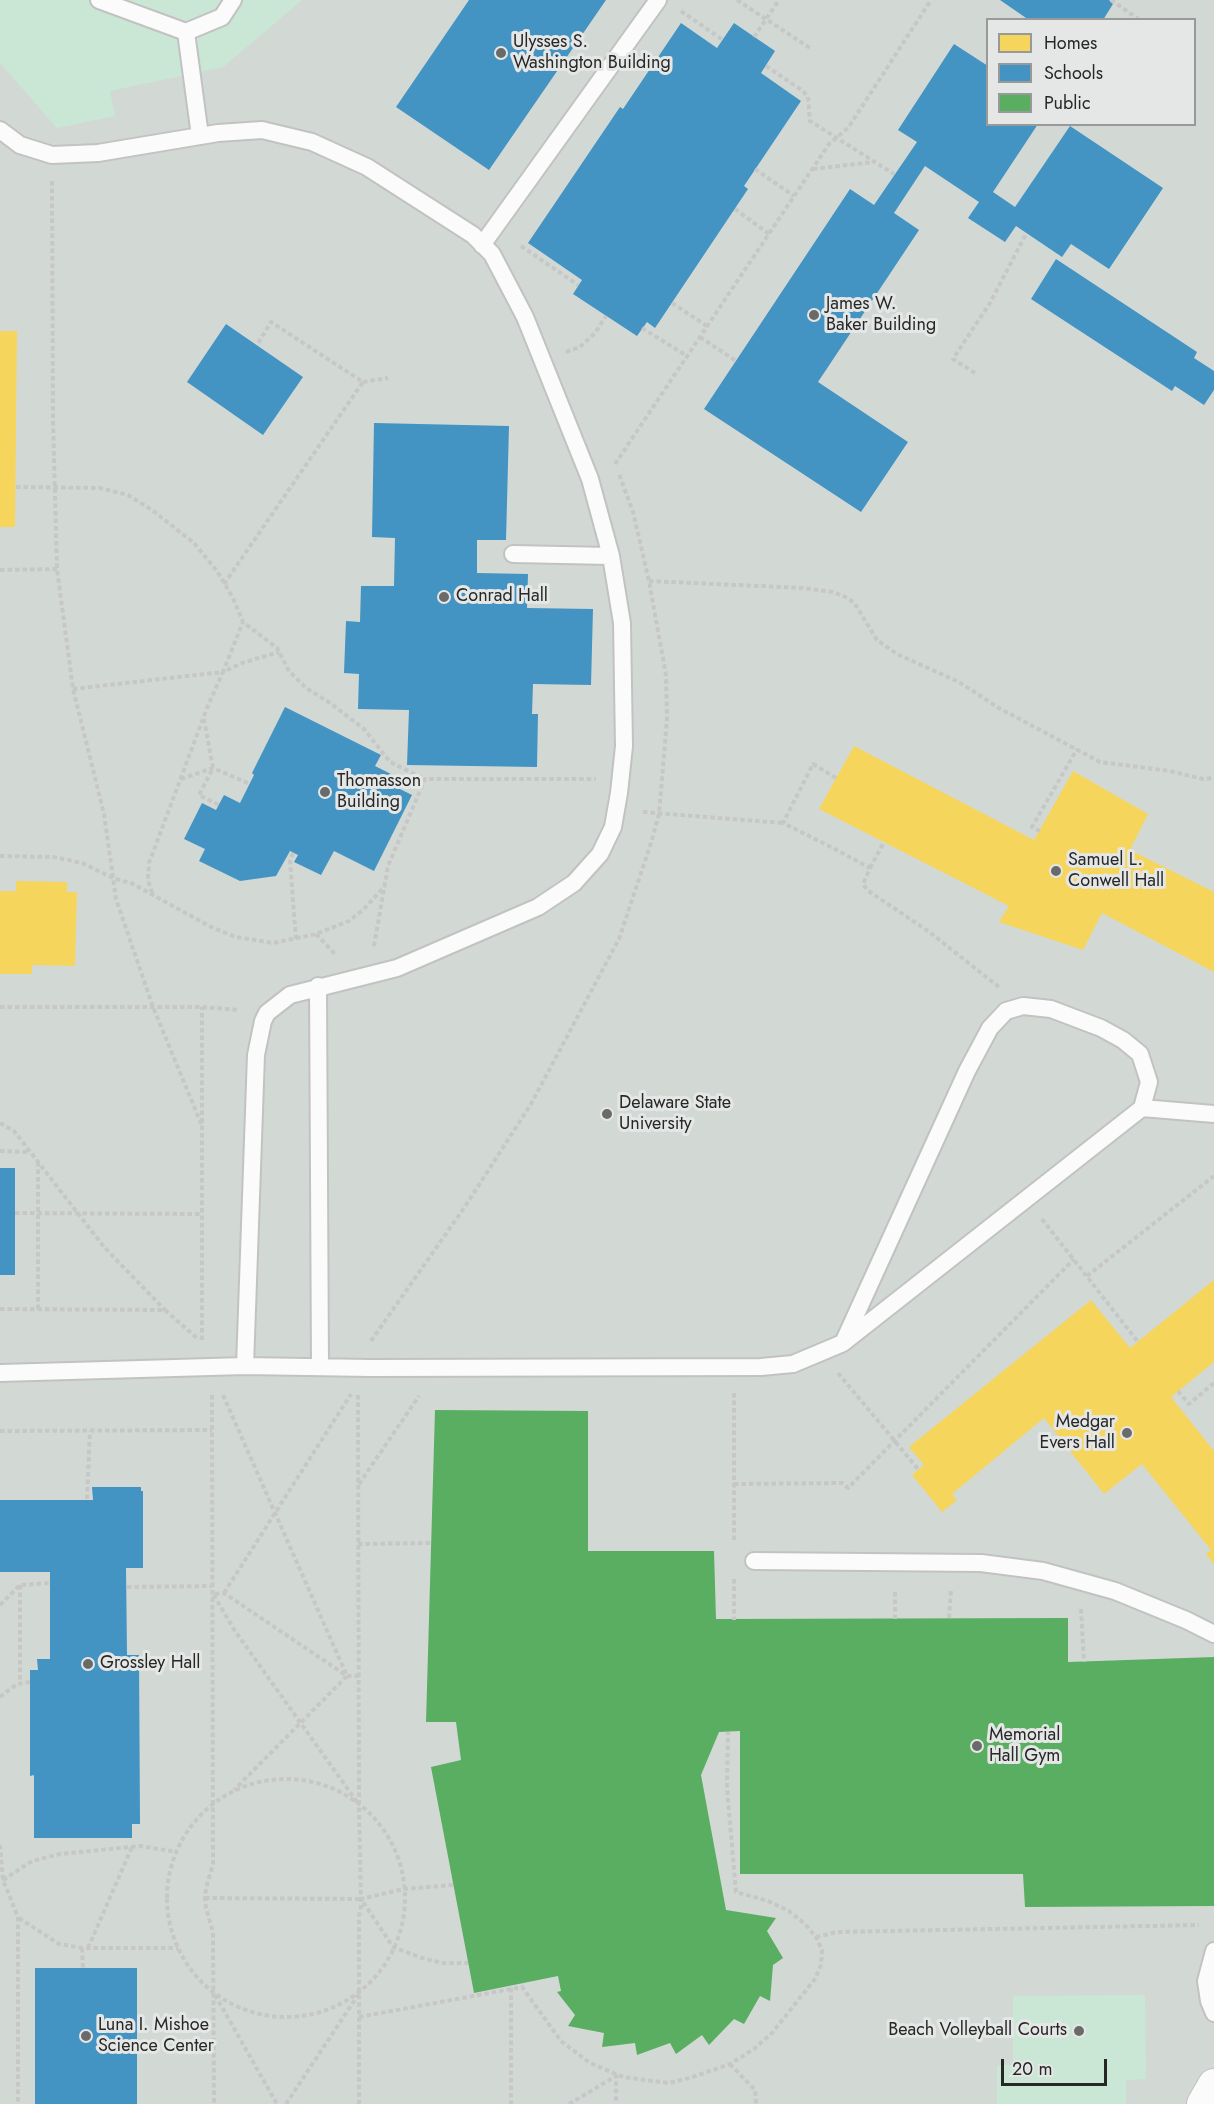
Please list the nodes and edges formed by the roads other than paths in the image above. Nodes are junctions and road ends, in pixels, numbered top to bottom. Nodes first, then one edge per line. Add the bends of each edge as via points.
1 (99, 0) edge
2 (233, 0) edge
3 (658, 0) edge
4 (186, 32) junction
5 (0, 130) edge
6 (200, 136) junction
7 (483, 245) junction
8 (513, 554) dead end
9 (611, 556) junction
10 (318, 986) junction
11 (1142, 1108) junction
12 (1214, 1114) edge
13 (843, 1343) junction
14 (245, 1366) junction
15 (320, 1367) junction
16 (0, 1373) edge
17 (754, 1561) dead end
18 (1214, 1634) edge
19 (1214, 1951) edge
20 (1214, 2013) edge
21 (1214, 2085) edge
22 (1203, 2104) edge

1 - 4 lane
2 - 4 lane via 222,17
3 - 7 lane
4 - 6 lane
5 - 6 lane via 20,145 52,155 98,153
6 - 7 lane via 262,130 312,142 367,167
7 - 9 lane via 492,254 525,317 590,479
8 - 9 lane
9 - 10 lane via 622,623 624,746 613,827 600,854 574,883 538,907 398,968
10 - 14 lane via 290,995 267,1013 260,1030
10 - 15 lane
11 - 12 lane
11 - 13 lane
11 - 13 lane via 1149,1082 1140,1054 1123,1040 1051,1010 1023,1006 1006,1011 990,1028 967,1071
13 - 15 lane via 793,1364 761,1367
14 - 15 lane
14 - 16 lane
17 - 18 lane via 981,1563 1043,1571 1115,1591
19 - 20 lane via 1206,1981
21 - 22 street

